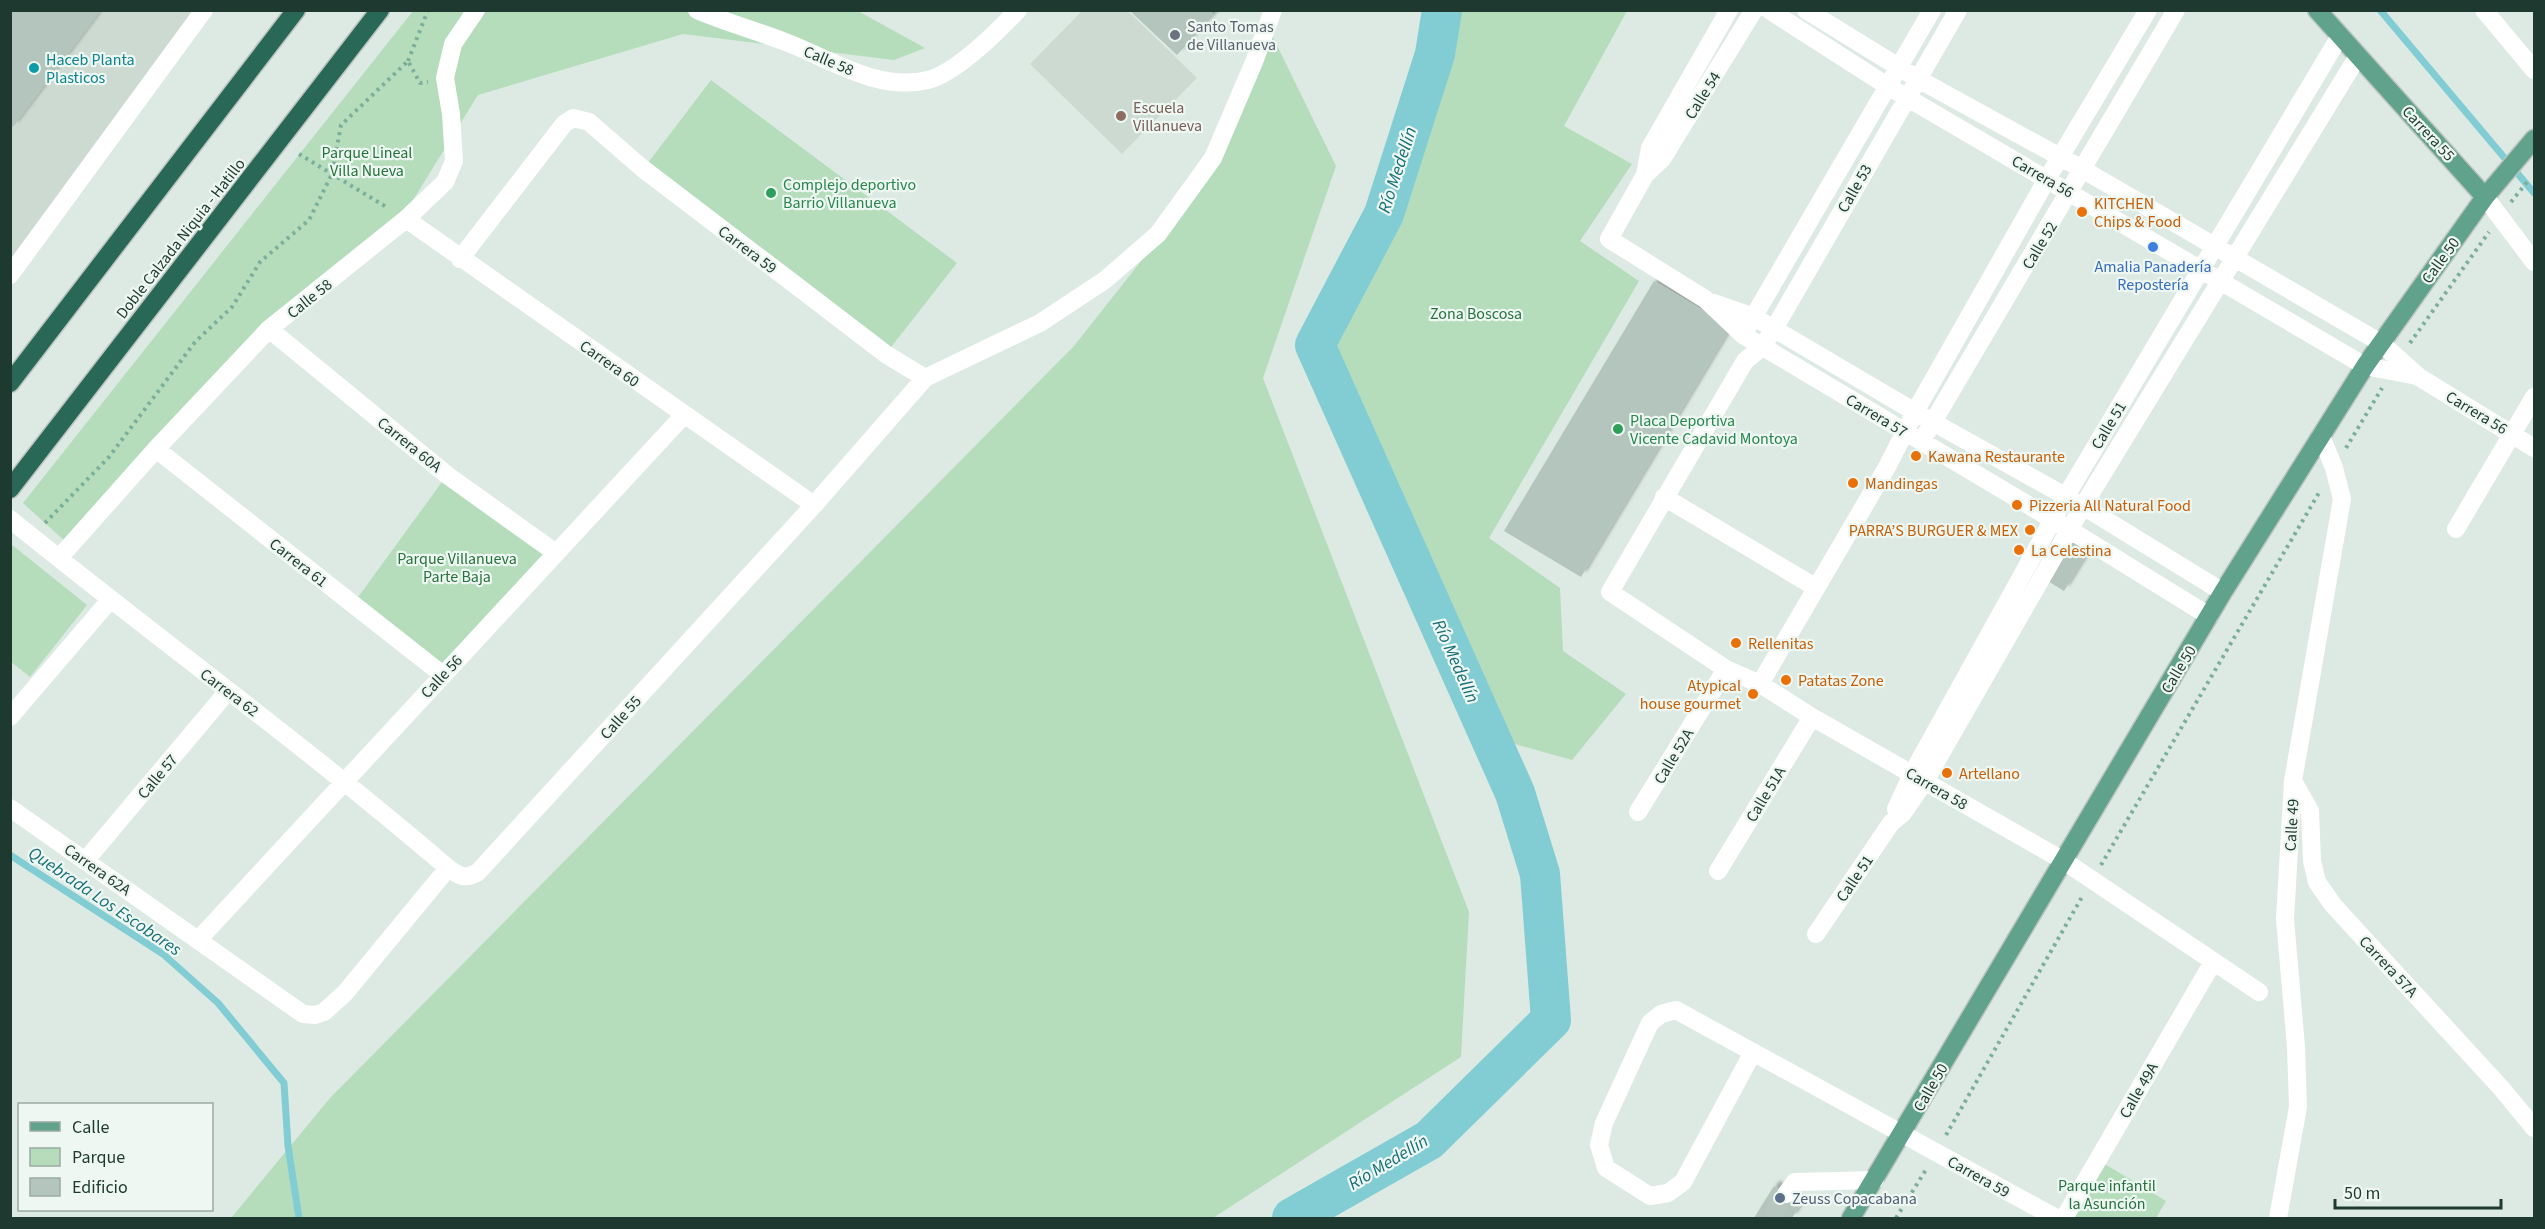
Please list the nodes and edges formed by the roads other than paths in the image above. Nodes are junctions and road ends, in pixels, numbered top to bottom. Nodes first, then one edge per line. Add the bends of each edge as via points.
1 (204, 10) edge
2 (296, 10) edge
3 (380, 10) edge
4 (476, 10) edge
5 (697, 10) edge
6 (1273, 10) edge
7 (1729, 10) edge
8 (1754, 10) edge
9 (1769, 10) edge
10 (1806, 10) edge
11 (1932, 10) edge
12 (1958, 10) edge
13 (2148, 10) edge
14 (2176, 10) edge
15 (2484, 10) edge
16 (1016, 11) edge
17 (2317, 11) edge
18 (2340, 36) junction
19 (2358, 56) junction
20 (1899, 68) junction
21 (2535, 70) edge
22 (1917, 79) junction
23 (1889, 87) junction
24 (1907, 97) junction
25 (2533, 140) edge
26 (2060, 158) junction
27 (2082, 170) junction
28 (1645, 175) junction
29 (2047, 179) junction
30 (2070, 191) junction
31 (2485, 197) junction
32 (406, 219) junction
33 (1609, 239) joint
34 (2213, 246) junction
35 (460, 259) junction
36 (2234, 259) junction
37 (2535, 262) edge
38 (2202, 271) junction
39 (10, 275) edge
40 (2221, 281) junction
41 (1705, 299) junction
42 (1754, 317) junction
43 (269, 329) junction
44 (1774, 329) junction
45 (1743, 334) junction
46 (2381, 343) junction
47 (1763, 346) junction
48 (1745, 361) junction
49 (2365, 366) junction
50 (2395, 366) junction
51 (925, 378) junction
52 (11, 380) edge
53 (2535, 398) edge
54 (1915, 412) junction
55 (684, 415) junction
56 (1934, 422) junction
57 (1905, 431) junction
58 (2513, 435) junction
59 (2321, 436) junction
60 (1920, 441) junction
61 (2535, 448) edge
62 (156, 449) junction
63 (1887, 467) junction
64 (10, 489) edge
65 (2066, 496) junction
66 (1664, 497) junction
67 (814, 505) junction
68 (2083, 506) junction
69 (10, 519) edge
70 (2053, 520) junction
71 (2456, 529) dead end
72 (2070, 530) junction
73 (556, 552) junction
74 (59, 558) junction
75 (1815, 586) junction
76 (1610, 592) joint
77 (2223, 592) junction
78 (110, 600) junction
79 (2209, 616) junction
80 (1726, 669) junction
81 (442, 675) junction
82 (1760, 684) junction
83 (228, 691) junction
84 (10, 717) edge
85 (1812, 717) junction
86 (1918, 777) junction
87 (345, 780) junction
88 (2293, 781) junction
89 (10, 808) edge
90 (1638, 812) dead end
91 (85, 861) junction
92 (2064, 861) junction
93 (447, 868) junction
94 (1718, 872) dead end
95 (1816, 934) dead end
96 (199, 939) junction
97 (2213, 962) junction
98 (2259, 992) dead end
99 (1753, 1052) junction
100 (2535, 1128) edge
101 (1903, 1134) junction
102 (1875, 1180) junction
103 (1786, 1194) tunnel mouth
104 (1851, 1218) edge
105 (2056, 1218) edge
106 (2064, 1218) edge
107 (2278, 1218) edge

1 - 39 street
2 - 52 highway
3 - 64 highway, Doble Calzada Niquia - Hatillo
4 - 32 street, Calle 58 via 453,44 445,78 454,161 445,182
5 - 16 street, Calle 58 via 892,82 928,80 961,63
6 - 51 street via 1212,158 1158,234 1105,280 1040,323
7 - 28 street, Calle 54 via 1650,148
8 - 28 street, Calle 54 via 1662,159
9 - 23 street, Carrera 56
10 - 20 street, Carrera 56
11 - 20 street, Calle 53
12 - 22 street, Calle 53
13 - 26 street, Calle 52
14 - 27 street, Calle 52
15 - 21 street
17 - 18 main road, Carrera 55
18 - 19 main road, Carrera 55
18 - 34 street, Calle 51
19 - 31 main road, Carrera 55
19 - 36 street, Calle 51
20 - 22 street, Carrera 56
20 - 23 street, Calle 53
22 - 24 street, Calle 53
22 - 26 street, Carrera 56
23 - 24 street, Carrera 56
23 - 42 street, Calle 53
24 - 29 street, Carrera 56
24 - 44 street, Calle 53
25 - 31 main road, Calle 50
26 - 27 street, Carrera 56
26 - 29 street, Calle 52
27 - 30 street, Calle 52
27 - 34 street, Carrera 56
28 - 33 street, Calle 54
29 - 30 street, Carrera 56
29 - 54 street, Calle 52
30 - 38 street, Carrera 56
30 - 56 street, Calle 52
31 - 37 street, Carrera 55
31 - 46 main road, Calle 50
32 - 35 street, Carrera 60
32 - 43 street, Calle 58
33 - 41 street, Carrera 57
34 - 36 street, Carrera 56
34 - 38 street, Calle 51
35 - 51 street, Carrera 59 via 564,124 573,118 589,122 761,259 887,355
35 - 55 street, Carrera 60
36 - 40 street, Calle 51
36 - 46 street, Carrera 56
38 - 40 street, Carrera 56
38 - 65 street, Calle 51
40 - 49 street, Carrera 56
40 - 68 street, Calle 51
41 - 42 street, Carrera 57
41 - 45 street, Carrera 57
42 - 44 street, Carrera 57
42 - 45 street, Calle 53
43 - 62 street, Calle 58
43 - 73 street, Carrera 60A via 447,474
44 - 47 street, Calle 53
44 - 54 street, Carrera 57
45 - 47 street, Carrera 57
45 - 48 street
46 - 49 main road, Calle 50
46 - 50 street, Carrera 56
47 - 48 street, Calle 53
47 - 57 street, Carrera 57
48 - 66 street, Calle 53
49 - 50 street, Carrera 56
49 - 59 main road, Calle 50
50 - 58 street, Carrera 56
51 - 67 street, Calle 55
53 - 58 street
54 - 56 street, Carrera 57
54 - 57 street, Calle 52
55 - 67 street, Carrera 60
55 - 73 street, Calle 56
56 - 60 street, Calle 52
56 - 65 street, Carrera 57
57 - 60 street, Carrera 57
57 - 63 street, Calle 52
58 - 61 street, Carrera 56
58 - 71 street
59 - 77 main road, Calle 50
59 - 88 street, Calle 49 via 2342,499
60 - 63 street, Calle 52
60 - 70 street, Carrera 57
62 - 74 street, Calle 58
62 - 81 street, Carrera 61
63 - 75 street, Calle 52
65 - 68 street, Carrera 57
65 - 70 street, Calle 51
66 - 75 street
66 - 76 street, Calle 53
67 - 93 street, Calle 55 via 478,872 461,877
68 - 72 street, Calle 51
68 - 77 street, Carrera 57
69 - 74 street, Carrera 62
70 - 72 street, Carrera 57
70 - 86 street, Calle 51
72 - 79 street, Carrera 57
72 - 86 street, Calle 51
73 - 81 street, Calle 56
74 - 78 street, Carrera 62
75 - 82 street, Calle 52
76 - 80 street, Carrera 58
77 - 79 main road, Calle 50
78 - 83 street, Carrera 62
78 - 84 street
79 - 92 main road, Calle 50
80 - 82 street, Carrera 58
80 - 90 street, Calle 52A
81 - 87 street, Calle 56
82 - 85 street, Carrera 58
83 - 87 street, Carrera 62
83 - 91 street, Calle 57
85 - 86 street, Carrera 58
85 - 94 street, Calle 51A
86 - 92 street, Carrera 58
86 - 95 street, Calle 51 via 1903,813 1891,823
87 - 93 street, Carrera 62
87 - 96 street, Calle 56
88 - 100 street, Carrera 57A via 2310,811 2317,882 2333,905
88 - 107 street, Calle 49 via 2285,919 2298,1107
89 - 91 street, Carrera 62A
91 - 96 street, Carrera 62A
92 - 97 street, Carrera 58
92 - 101 main road, Calle 50
93 - 96 street, Carrera 62A via 345,993 315,1015 303,1014
97 - 98 street, Carrera 58
97 - 106 street, Calle 49A
99 - 99 street, Carrera 59 via 1683,1182 1668,1192 1650,1196 1606,1168 1599,1145 1604,1123 1650,1023 1661,1014 1676,1010
99 - 101 street, Carrera 59
101 - 102 main road, Calle 50
101 - 105 street, Carrera 59
102 - 103 street via 1795,1182
102 - 104 main road, Calle 50

